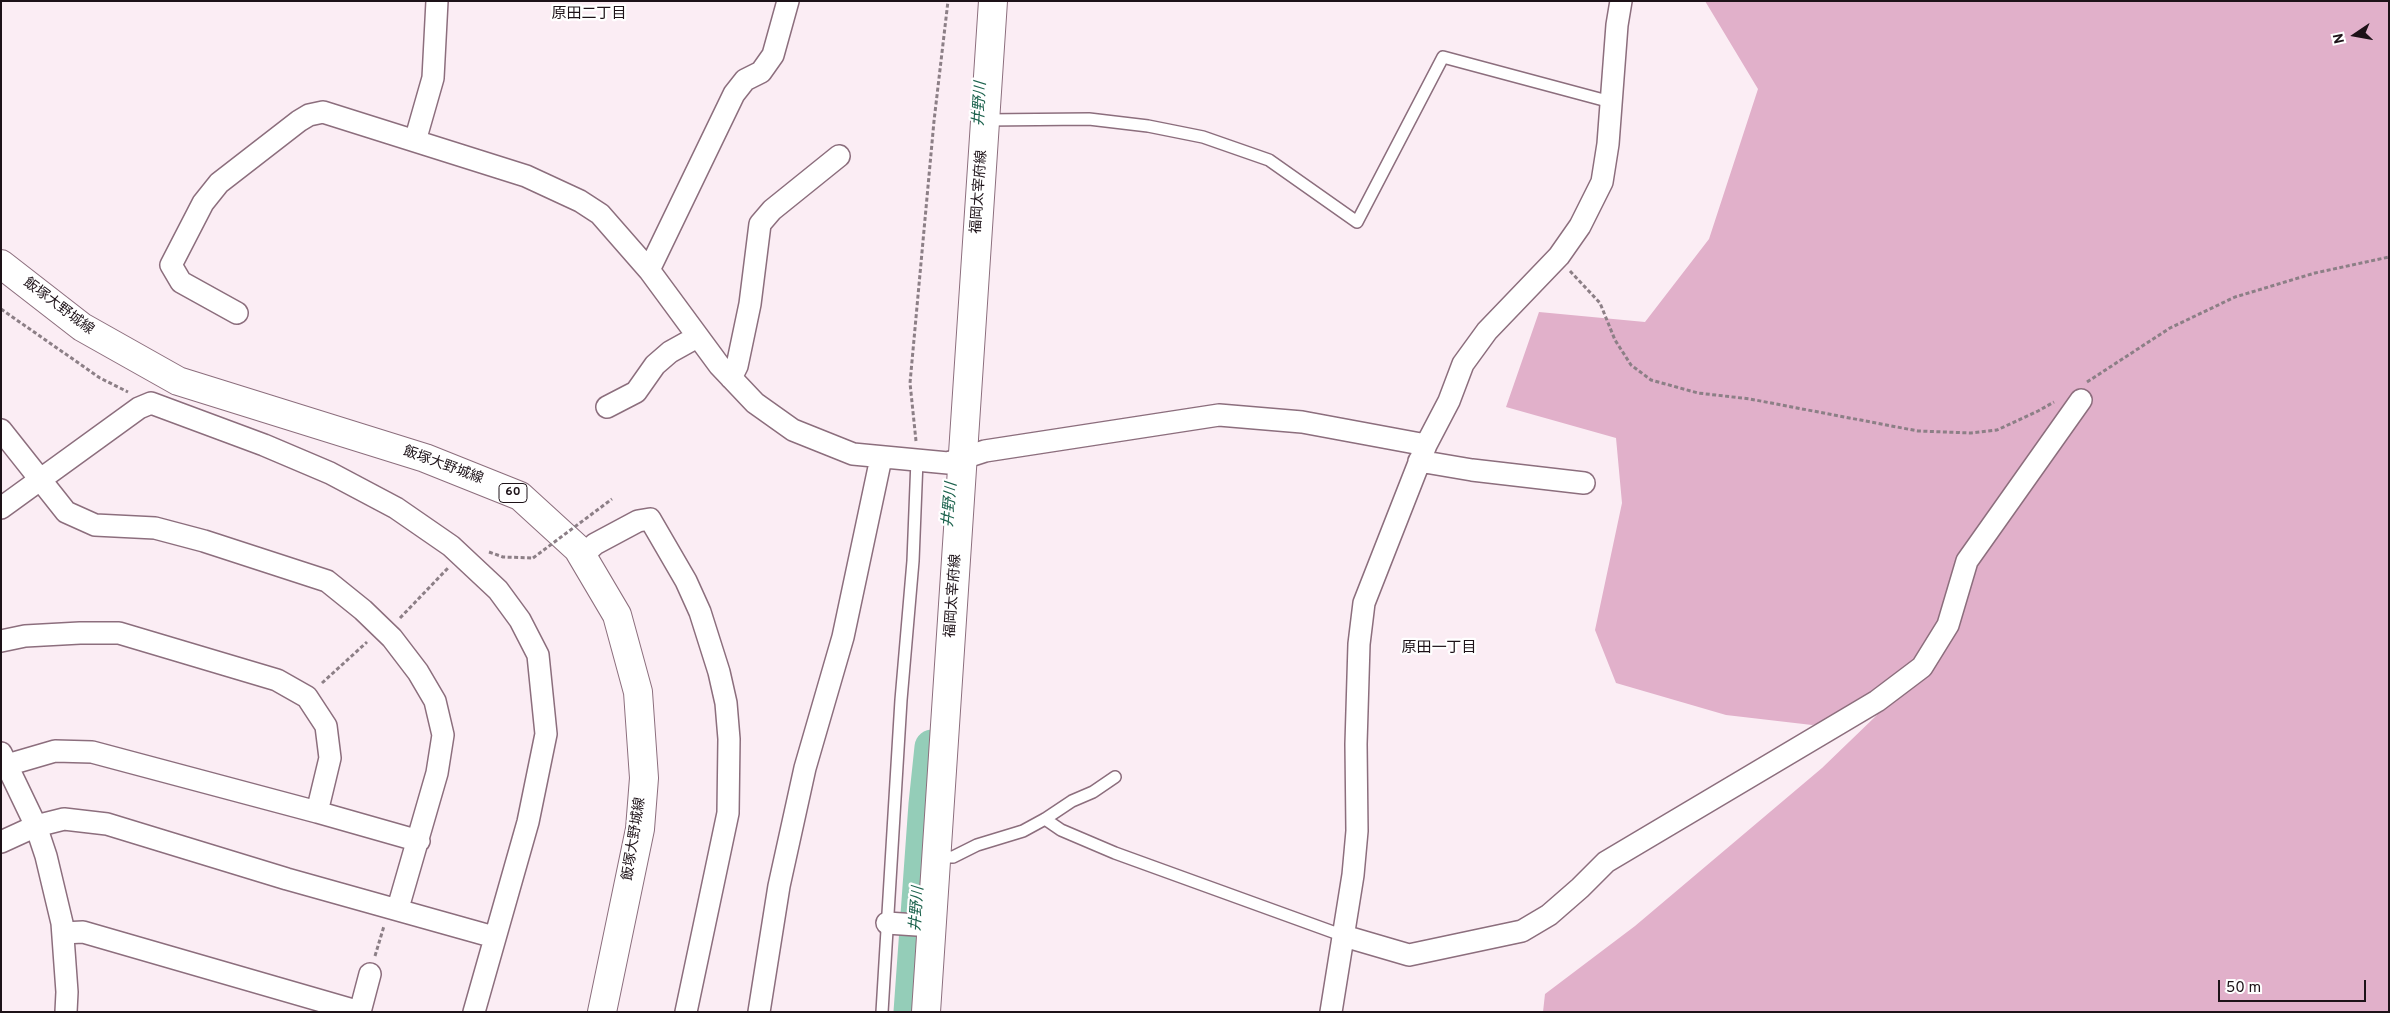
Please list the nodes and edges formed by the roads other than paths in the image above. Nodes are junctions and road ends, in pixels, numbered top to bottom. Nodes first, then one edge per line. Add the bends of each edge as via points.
1 (437, 1) edge
2 (788, 1) edge
3 (993, 1) edge
4 (1621, 1) edge
5 (1611, 102) junction
6 (985, 120) junction
7 (415, 141) junction
8 (839, 156) dead end
9 (1, 264) edge
10 (649, 270) junction
11 (237, 313) dead end
12 (697, 337) junction
13 (731, 378) junction
14 (2074, 395) road end
15 (607, 407) dead end
16 (1, 430) edge
17 (1422, 453) junction
18 (963, 457) junction
19 (882, 458) junction
20 (918, 460) junction
21 (40, 480) junction
22 (1584, 484) dead end
23 (1, 508) edge
24 (582, 556) junction
25 (1, 642) edge
26 (4, 759) edge
27 (1116, 777) dead end
28 (317, 812) junction
29 (1045, 819) junction
30 (36, 826) junction
31 (419, 841) junction
32 (1, 842) edge
33 (936, 856) junction
34 (394, 907) junction
35 (887, 923) junction
36 (928, 926) junction
37 (63, 933) junction
38 (1344, 936) junction
39 (494, 937) junction
40 (370, 974) road end
41 (66, 1012) edge
42 (360, 1012) edge
43 (474, 1012) edge
44 (602, 1012) edge
45 (686, 1012) edge
46 (759, 1012) edge
47 (882, 1012) edge
48 (926, 1012) edge
49 (1332, 1012) edge

1 - 7 street via 433,78
2 - 10 street via 773,55 761,72 745,80 734,94
3 - 6 main road, 福岡太宰府線
4 - 5 street
5 - 6 lane via 1443,57 1357,222 1268,160 1203,137 1089,119
5 - 17 street via 1602,182 1580,226 1559,256 1487,331 1469,356
6 - 18 main road, 福岡太宰府線
7 - 10 street via 526,176 580,201 600,214
7 - 11 street via 323,112 299,121 219,183 203,203 171,265 181,282
8 - 13 street via 772,210 760,224 750,304 737,366
9 - 24 main road, 飯塚大野城線 / 60 via 82,327 178,381 425,458 520,496
10 - 12 street
12 - 13 street
12 - 15 street via 655,365 636,392
13 - 19 street via 755,402 793,430 853,454
14 - 38 street via 1967,561 1948,625 1922,668 1885,695 1606,862 1549,915 1522,931 1409,956
16 - 21 street
17 - 18 street via 1302,422 1219,415 985,450
17 - 22 street via 1472,470
17 - 38 street via 1364,603 1359,644 1356,744 1358,831
18 - 20 street via 948,463
18 - 33 main road, 福岡太宰府線
19 - 20 street
19 - 46 street via 843,637 805,768 779,886
20 - 35 lane
21 - 23 street
21 - 31 street via 66,512 95,525 155,528 204,540 328,581 384,630 418,672 435,701 443,735 437,773
21 - 39 street via 139,408 151,403 330,473 396,508 451,546 498,590 520,620 538,655 546,734 528,822
24 - 44 main road, 飯塚大野城線 / 60 via 617,615 636,682 644,778 640,829
24 - 45 street via 595,544 638,521 650,519 700,612 726,702 728,813
25 - 28 street via 25,636 119,634 277,680 306,697 326,726 330,758
26 - 28 street via 55,750 92,752
26 - 30 street
27 - 29 lane
28 - 31 street
29 - 33 lane via 952,857
29 - 38 lane via 1061,830 1115,853
30 - 32 street
30 - 34 street via 64,819 107,824 287,879
30 - 37 street
31 - 34 street
33 - 36 main road, 福岡太宰府線
34 - 39 street
35 - 36 street
35 - 47 lane
36 - 48 main road, 福岡太宰府線
37 - 41 street
37 - 42 street via 83,932
38 - 49 street
39 - 43 street
40 - 42 street

